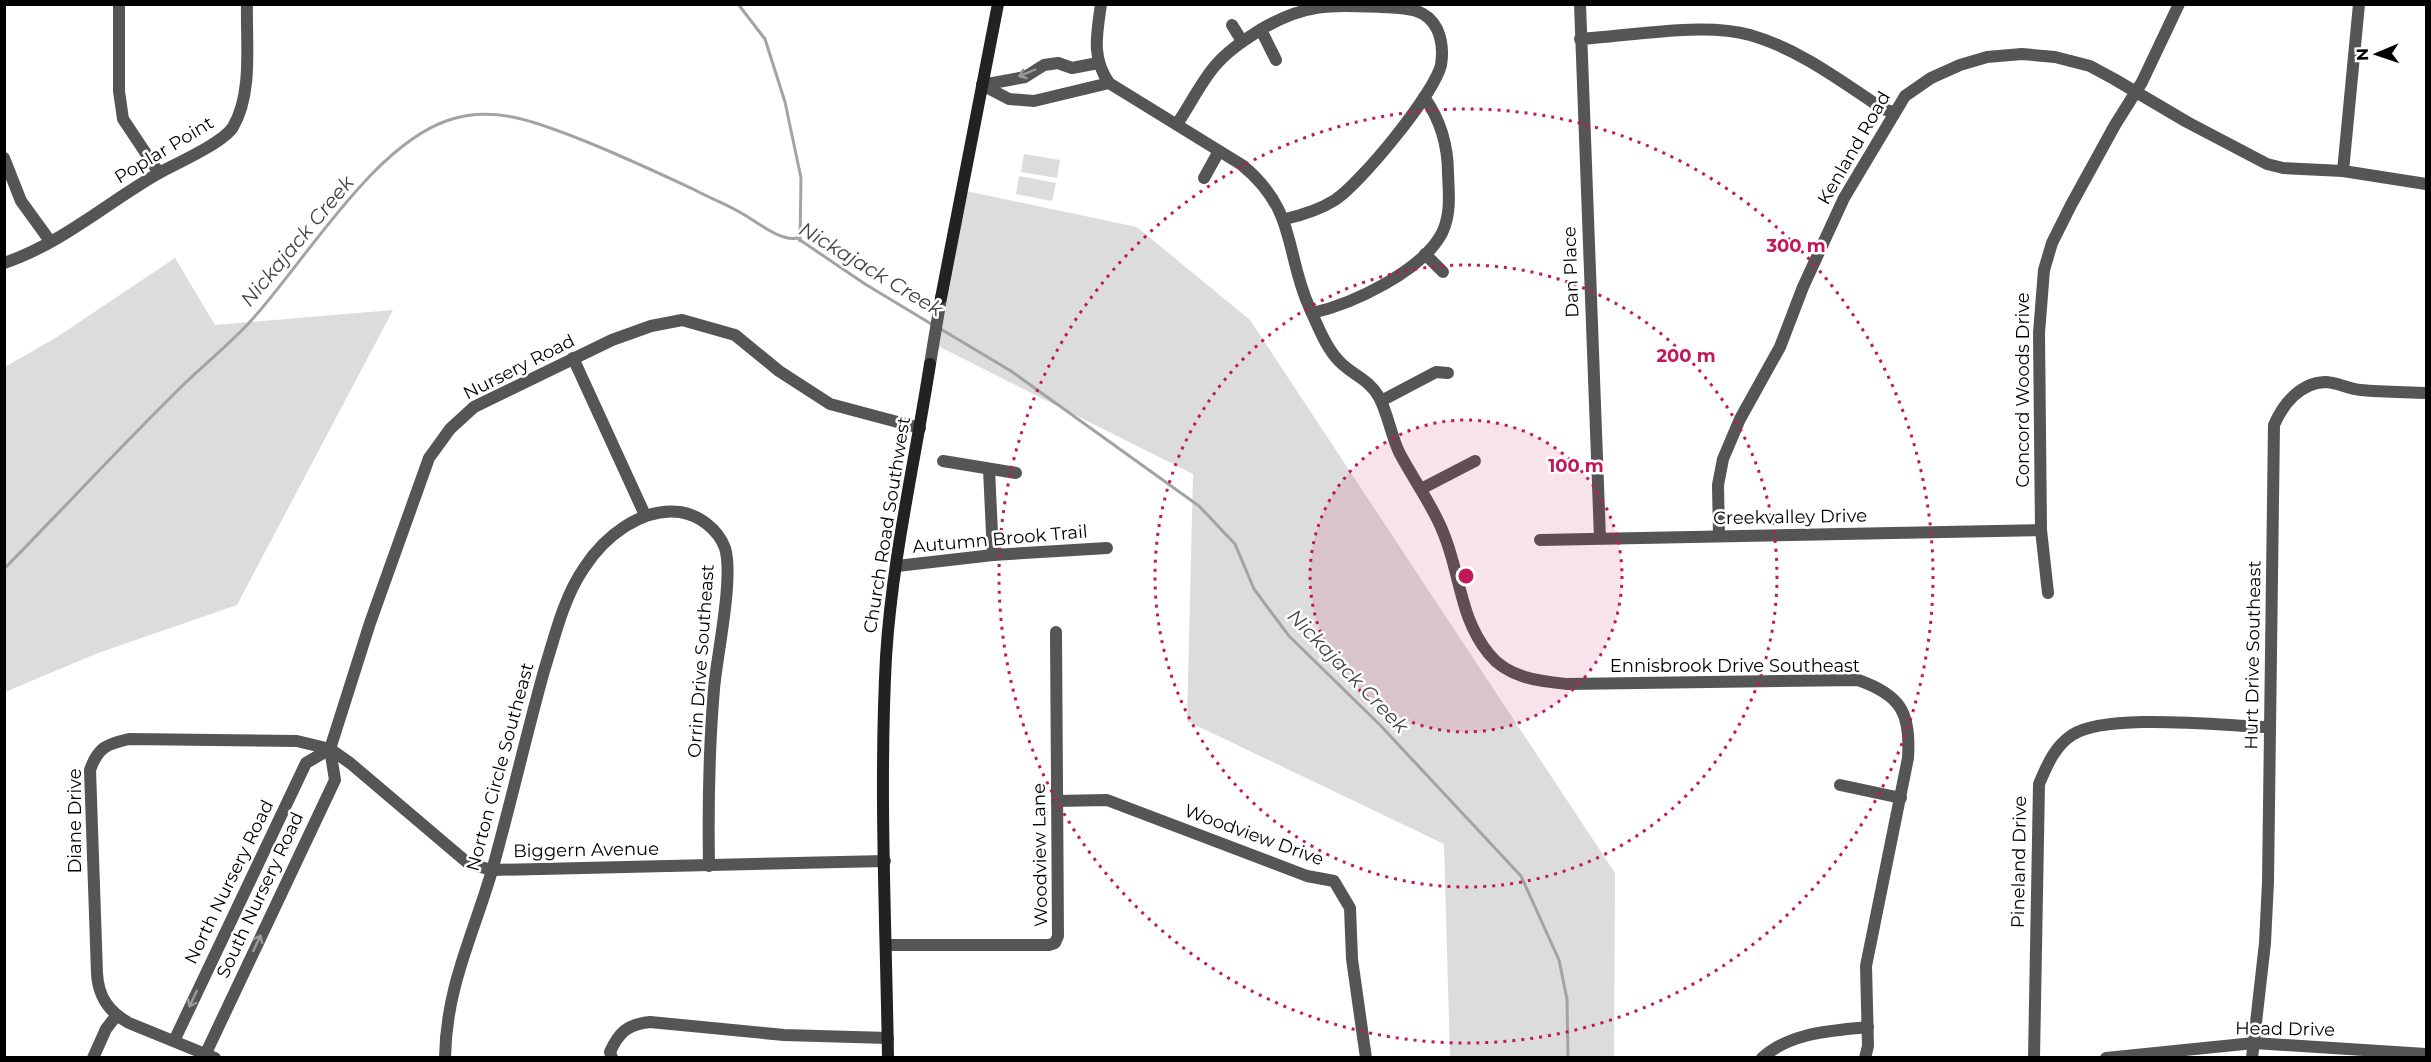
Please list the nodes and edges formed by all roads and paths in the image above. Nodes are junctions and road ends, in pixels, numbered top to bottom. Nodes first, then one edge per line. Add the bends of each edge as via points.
1 (119, 4) edge
2 (247, 4) edge
3 (998, 4) edge
4 (1101, 4) edge
5 (1580, 4) edge
6 (2179, 4) edge
7 (2359, 4) edge
8 (1232, 25) dead end
9 (1261, 30) junction
10 (1580, 39) junction
11 (1242, 40) junction
12 (1276, 60) dead end
13 (1098, 63) junction
14 (1071, 68) junction
15 (1109, 83) junction
16 (982, 84) junction
17 (2135, 92) junction
18 (1071, 93) junction
19 (1424, 97) junction
20 (1893, 112) junction
21 (1177, 124) junction
22 (1219, 151) junction
23 (4, 158) edge
24 (2343, 171) junction
25 (159, 173) junction
26 (1204, 178) dead end
27 (2427, 184) edge
28 (1285, 219) junction
29 (50, 242) junction
30 (1425, 254) junction
31 (4, 262) edge
32 (1443, 272) dead end
33 (1312, 313) junction
34 (573, 358) junction
35 (1448, 373) dead end
36 (2427, 393) edge
37 (1381, 401) junction
38 (920, 428) junction
39 (943, 461) dead end
40 (1475, 461) dead end
41 (989, 469) junction
42 (1016, 473) dead end
43 (1421, 489) junction
44 (645, 515) junction
45 (2041, 530) junction
46 (1719, 536) junction
47 (1600, 538) junction
48 (1540, 540) dead end
49 (1107, 548) dead end
50 (993, 555) junction
51 (897, 566) junction
52 (2048, 593) dead end
53 (1056, 632) dead end
54 (2270, 727) junction
55 (330, 749) junction
56 (1840, 785) dead end
57 (1900, 798) junction
58 (1057, 801) junction
59 (885, 861) junction
60 (709, 866) junction
61 (492, 870) junction
62 (887, 945) junction
63 (116, 1016) junction
64 (1868, 1027) junction
65 (888, 1038) junction
66 (174, 1041) junction
67 (2254, 1044) junction
68 (2427, 1054) edge
69 (210, 1055) edge
70 (93, 1058) edge
71 (445, 1058) edge
72 (612, 1058) edge
73 (888, 1058) edge
74 (1366, 1058) edge
75 (1762, 1058) edge
76 (1865, 1058) edge
77 (2034, 1058) edge
78 (2106, 1058) edge
79 (2252, 1058) edge

1 - 25 street via 119,91 123,118
2 - 25 street, Poplar Point via 243,100 232,129 202,151
3 - 16 street, Church Road Southwest
4 - 13 street via 1096,41
5 - 10 street, Dan Place
6 - 17 street, Concord Woods Drive
7 - 24 street
8 - 11 street
9 - 11 street
9 - 12 street
9 - 19 street via 1275,20 1315,7 1419,11 1438,30 1442,54 1437,76
10 - 20 street via 1708,30 1749,35 1820,66
10 - 47 street, Dan Place
11 - 21 street via 1214,67
13 - 14 street
13 - 15 street
14 -> 16 street via 1058,63 1044,65 1025,77
14 - 18 street
15 - 18 street
15 - 21 street
16 - 18 street via 1009,99 1034,101
16 - 38 street, Church Road Southwest
17 - 20 street, Kenland Road via 2090,66 2022,54 1987,57 1931,78 1905,96
17 - 24 street, Kenland Road via 2267,164 2308,171
17 - 45 street, Concord Woods Drive via 2071,205 2044,270 2039,333
19 - 28 street via 1350,188 1321,208
19 - 30 street via 1435,112 1445,143 1449,208 1442,232
20 - 46 street, Kenland Road via 1844,198 1780,347 1723,459 1718,485
21 - 22 street
22 - 26 street
22 - 28 street via 1256,177
23 - 29 street via 21,201
24 - 27 street, Kenland Road
25 - 29 street, Poplar Point
28 - 33 street
29 - 31 street, Poplar Point
30 - 32 street
30 - 33 street via 1366,295
33 - 37 street via 1335,356 1371,385
34 - 38 street, Nursery Road via 622,336 682,320 735,335 797,385 830,404
34 - 44 street
34 - 55 street, Nursery Road via 474,407 450,429 429,458 370,622
35 - 37 street via 1436,372
36 - 54 street, Hurt Drive Southeast via 2360,390 2325,382 2304,388 2280,412 2274,425
37 - 43 street via 1396,446
38 - 51 street, Church Road Southwest
39 - 41 street
40 - 43 street
41 - 42 street
41 - 50 street
43 - 57 street, Ennisbrook Drive Southeast via 1443,531 1457,571 1466,618 1474,634 1491,656 1528,680 1567,684 1858,680 1888,692 1906,717 1910,734
44 - 60 street, Orrin Drive Southeast via 676,512 696,517 720,538 727,559 714,690
44 - 61 street, Norton Circle Southeast via 596,552 566,602
45 - 46 street, Creekvalley Drive
45 - 52 street, Concord Woods Drive
46 - 47 street, Creekvalley Drive
47 - 48 street, Creekvalley Drive
49 - 50 street, Autumn Brook Trail
50 - 51 street, Autumn Brook Trail
51 - 59 street, Church Road Southwest via 886,656
53 - 58 street, Woodview Lane
54 - 67 street, Hurt Drive Southeast via 2265,943
54 - 77 street, Pineland Drive via 2140,723 2092,726 2073,734 2059,746 2039,784
55 - 61 street, Biggern Avenue via 470,864
55 - 63 street, Diane Drive via 297,741 129,739 100,748 90,770 97,973 100,994
55 -> 66 street, North Nursery Road via 306,763
69 -> 55 street, South Nursery Road via 335,780
56 - 57 street
57 - 64 street, Ennisbrook Drive Southeast via 1866,966
58 - 62 street, Woodview Lane via 1059,927 1054,943
58 - 74 street, Woodview Drive via 1107,800 1307,876 1334,881 1350,908 1352,959
59 - 60 street, Biggern Avenue
59 - 62 street, Church Road Southwest
60 - 61 street, Biggern Avenue
61 - 71 street, Norton Circle Southeast via 452,989
62 - 65 street, Church Road Southwest
63 - 66 street
63 - 70 street
64 - 75 street via 1813,1034 1791,1041
64 - 76 street, Ennisbrook Drive Southeast
65 - 72 street via 784,1035 633,1023 618,1034 610,1052
65 - 73 street, Church Road Southwest
66 - 69 street
67 - 68 street, Head Drive
67 - 78 street, Head Drive
67 - 79 street, Hurt Drive Southeast

